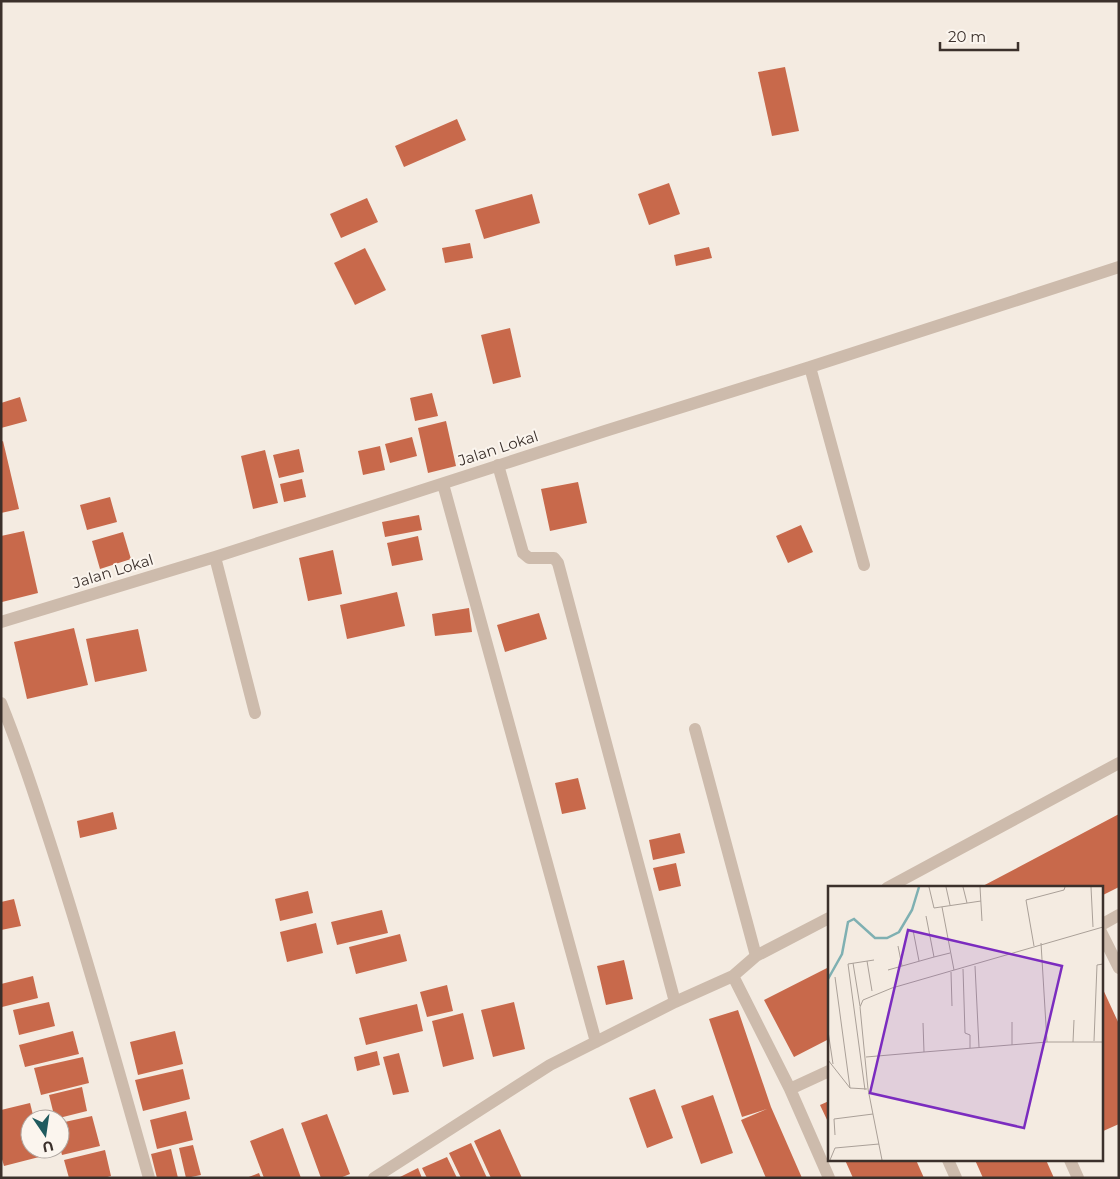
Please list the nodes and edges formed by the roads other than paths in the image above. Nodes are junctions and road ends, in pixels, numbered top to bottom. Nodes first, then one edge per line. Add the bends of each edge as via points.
1 (1119, 267) edge
2 (810, 367) junction
3 (498, 465) junction
4 (442, 484) junction
5 (215, 557) junction
6 (864, 565) dead end
7 (1, 622) edge
8 (1, 703) edge
9 (255, 713) dead end
10 (695, 730) dead end
11 (1119, 763) edge
12 (890, 886) edge
13 (1119, 915) edge
14 (828, 919) edge
15 (1102, 924) edge
16 (1102, 934) edge
17 (756, 956) junction
18 (1119, 968) edge
19 (733, 976) junction
20 (675, 1002) junction
21 (596, 1042) junction
22 (828, 1071) edge
23 (790, 1089) junction
24 (949, 1162) edge
25 (1071, 1162) edge
26 (148, 1178) edge
27 (374, 1178) edge
28 (829, 1178) edge
29 (956, 1178) edge
30 (1078, 1178) edge

1 - 2 street, Jalan Lokal
2 - 3 street, Jalan Lokal
2 - 6 street
3 - 4 street, Jalan Lokal
3 - 20 street via 523,553 529,558 554,558 558,563
4 - 5 street, Jalan Lokal
4 - 21 street
5 - 7 street, Jalan Lokal
5 - 9 street
8 - 26 street via 63,880
10 - 17 street
11 - 12 street
13 - 15 street
14 - 17 street
16 - 18 street
17 - 19 street
19 - 20 street
19 - 23 street
20 - 21 street
21 - 27 street via 550,1065
22 - 23 street
23 - 28 street
24 - 29 street
25 - 30 street

